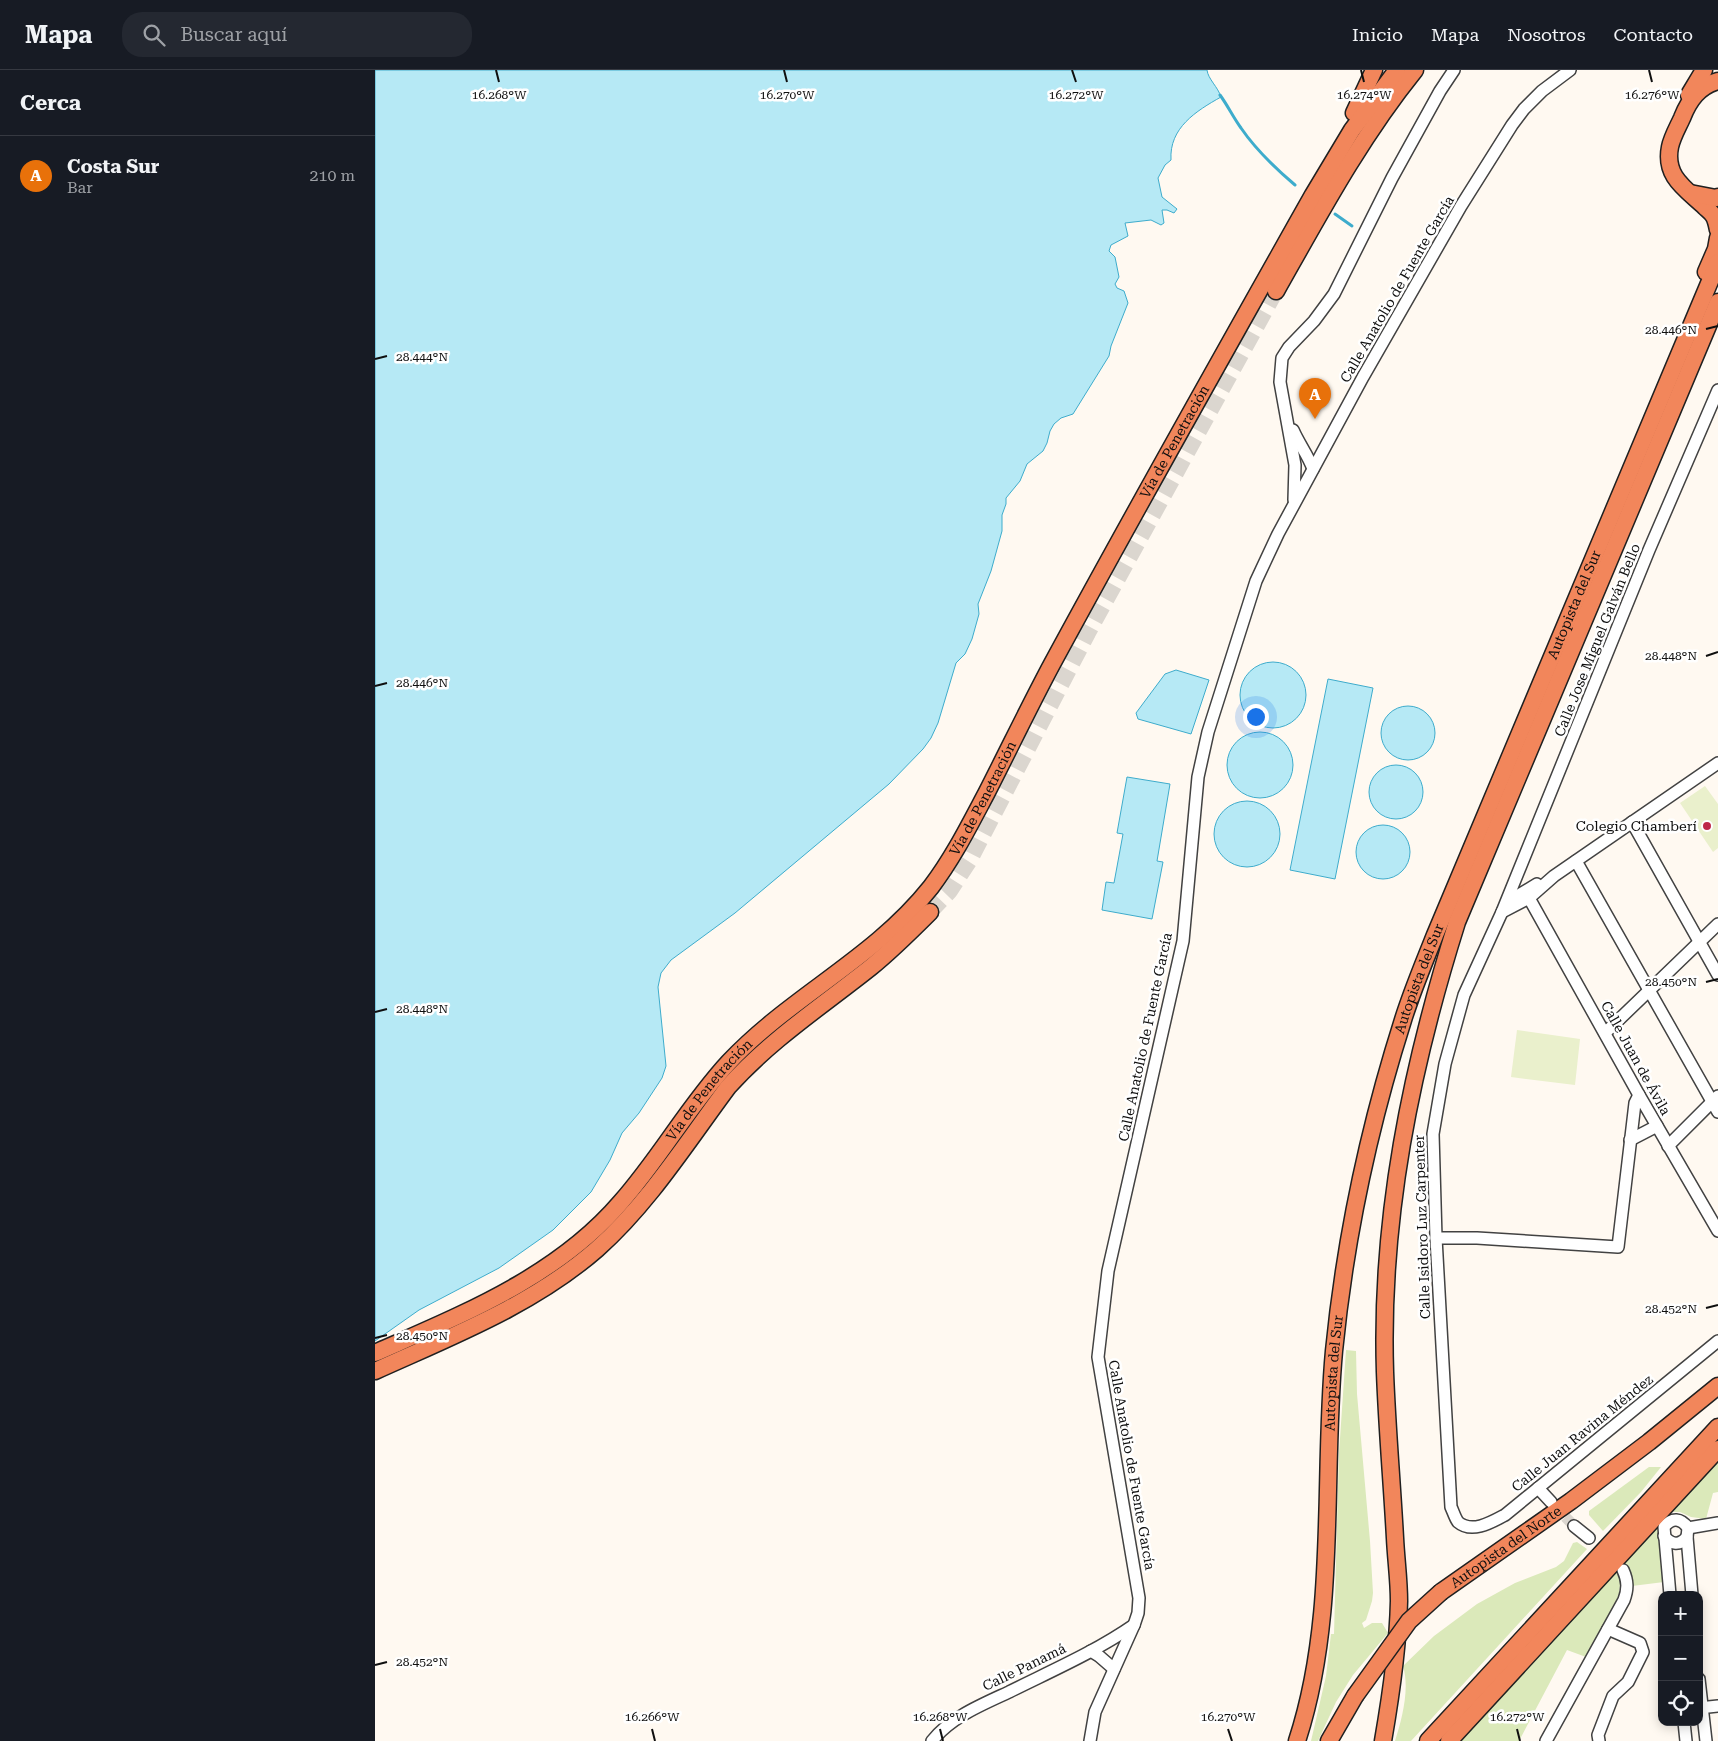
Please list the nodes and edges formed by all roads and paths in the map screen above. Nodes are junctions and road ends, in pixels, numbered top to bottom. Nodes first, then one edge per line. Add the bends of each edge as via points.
1 (1374, 70) edge
2 (1397, 70) edge
3 (1415, 70) edge
4 (1454, 70) edge
5 (1570, 70) edge
6 (1703, 70) edge
7 (1718, 81) edge
8 (1687, 107) junction
9 (1325, 173) junction
10 (1690, 193) junction
11 (1718, 197) edge
12 (1718, 230) edge
13 (1718, 238) edge
14 (1718, 262) edge
15 (1276, 291) tunnel mouth
16 (1710, 300) edge
17 (1715, 316) edge
18 (1718, 390) edge
19 (1287, 417) junction
20 (1298, 442) junction
21 (1328, 442) junction
22 (1293, 454) junction
23 (1313, 468) junction
24 (1294, 504) junction
25 (1718, 763) edge
26 (1632, 822) junction
27 (1576, 861) junction
28 (1519, 872) junction
29 (1554, 876) junction
30 (1534, 886) junction
31 (1529, 898) junction
32 (1504, 907) junction
33 (930, 912) tunnel mouth
34 (1718, 924) edge
35 (1699, 941) junction
36 (1718, 975) edge
37 (1649, 990) junction
38 (809, 1005) junction
39 (1605, 1033) junction
40 (1639, 1095) junction
41 (1715, 1099) edge
42 (1718, 1112) edge
43 (1657, 1126) junction
44 (1630, 1140) junction
45 (1668, 1146) junction
46 (1718, 1231) edge
47 (1436, 1238) junction
48 (1718, 1341) edge
49 (375, 1354) edge
50 (375, 1371) edge
51 (1718, 1386) edge
52 (1718, 1427) edge
53 (1718, 1449) edge
54 (1538, 1488) junction
55 (1551, 1502) tunnel mouth
56 (1457, 1521) joint
57 (1718, 1523) edge
58 (1574, 1526) tunnel mouth
59 (1688, 1532) junction
60 (1664, 1536) junction
61 (1589, 1538) dead end
62 (1623, 1570) dead end
63 (1670, 1591) edge
64 (1692, 1591) edge
65 (1134, 1625) junction
66 (1609, 1629) junction
67 (1091, 1651) junction
68 (1113, 1669) junction
69 (1718, 1706) edge
70 (1703, 1708) edge
71 (1703, 1721) edge
72 (1684, 1726) edge
73 (1550, 1737) edge
74 (932, 1741) edge
75 (1090, 1741) edge
76 (1297, 1741) edge
77 (1329, 1741) edge
78 (1383, 1741) edge
79 (1428, 1741) edge
80 (1449, 1741) edge
81 (1599, 1741) edge
82 (1686, 1741) edge
83 (1706, 1741) edge

1 - 9 highway
2 - 9 highway, Vía de Penetración via 1352,130
3 - 15 highway via 1350,162
4 - 19 street via 1392,178 1334,294 1285,353 1279,374
5 - 21 street, Calle Anatolio de Fuente García via 1542,91 1512,125 1456,214
6 - 8 highway via 1690,93
7 - 8 highway via 1701,89
8 - 10 highway via 1670,146 1669,162 1674,176
9 - 38 highway, Vía de Penetración via 1055,659 956,852 897,926 842,970
10 - 11 highway
10 - 12 highway via 1713,215
13 - 16 highway via 1700,287
14 - 16 highway, Autopista del Sur
16 - 17 highway, Autopista del Sur
16 - 76 highway, Autopista del Sur via 1435,935 1403,1019 1379,1101 1343,1274 1330,1417 1323,1614 1309,1701
17 - 78 highway, Autopista del Sur via 1457,922 1408,1104 1392,1205 1385,1315 1385,1372 1399,1600 1393,1684
18 - 28 street, Calle Jose Miguel Galván Bello via 1649,550
19 - 20 street
19 - 22 street
20 - 21 street via 1307,447 1322,446
20 - 23 street
21 - 23 street, Calle Anatolio de Fuente García
22 - 23 street via 1300,465 1306,469
22 - 24 street
23 - 24 street, Calle Anatolio de Fuente García
24 - 65 street, Calle Anatolio de Fuente García via 1251,594 1208,732 1198,777 1183,941 1107,1279 1098,1357 1139,1598
25 - 26 street
26 - 27 street
26 - 35 street
27 - 29 street
27 - 37 street
28 - 30 street
28 - 32 street, Calle Jose Miguel Galván Bello
29 - 30 street
29 - 31 street
30 - 32 street
31 - 32 street
31 - 39 street, Calle Juan de Ávila
32 - 47 street, Calle Isidoro Luz Carpenter via 1464,995 1445,1064 1433,1134
33 - 38 highway, Vía de Penetración via 884,957
34 - 35 street
35 - 36 street
35 - 37 street
37 - 39 street
37 - 41 street
38 - 49 highway, Vía de Penetración via 747,1043 712,1082 620,1204 577,1244 502,1294
38 - 50 highway, Vía de Penetración via 745,1068 633,1213 584,1260 543,1289 495,1316
39 - 40 street, Calle Juan de Ávila
40 - 43 street, Calle Juan de Ávila
40 - 44 street
41 - 42 street
41 - 45 street
43 - 44 street
43 - 45 street, Calle Juan de Ávila
44 - 47 street via 1618,1247
45 - 46 street, Calle Juan de Ávila
47 - 56 street, Calle Isidoro Luz Carpenter via 1451,1507
48 - 54 street, Calle Juan Ravina Méndez
51 - 77 highway, Autopista del Norte, bridge via 1571,1501 1441,1592 1409,1621 1355,1696
52 - 79 highway
53 - 80 highway
54 - 55 street
54 - 56 street, Calle Juan Ravina Méndez via 1505,1515 1486,1525 1468,1527
57 - 59 street
58 - 61 street
59 - 60 street via 1684,1541 1676,1544
59 - 60 street via 1684,1522 1677,1519 1664,1527
59 - 64 street
60 - 63 street
62 - 66 street via 1628,1590
65 - 67 street, Calle Panamá
65 - 68 street, Calle Anatolio de Fuente García
66 - 73 street
66 - 81 street via 1640,1643 1643,1652 1628,1682 1613,1696 1598,1735
67 - 68 street
67 - 74 street, Calle Panamá via 953,1720
68 - 75 street, Calle Anatolio de Fuente García via 1095,1712
69 - 70 street
71 - 83 street
72 - 82 street

